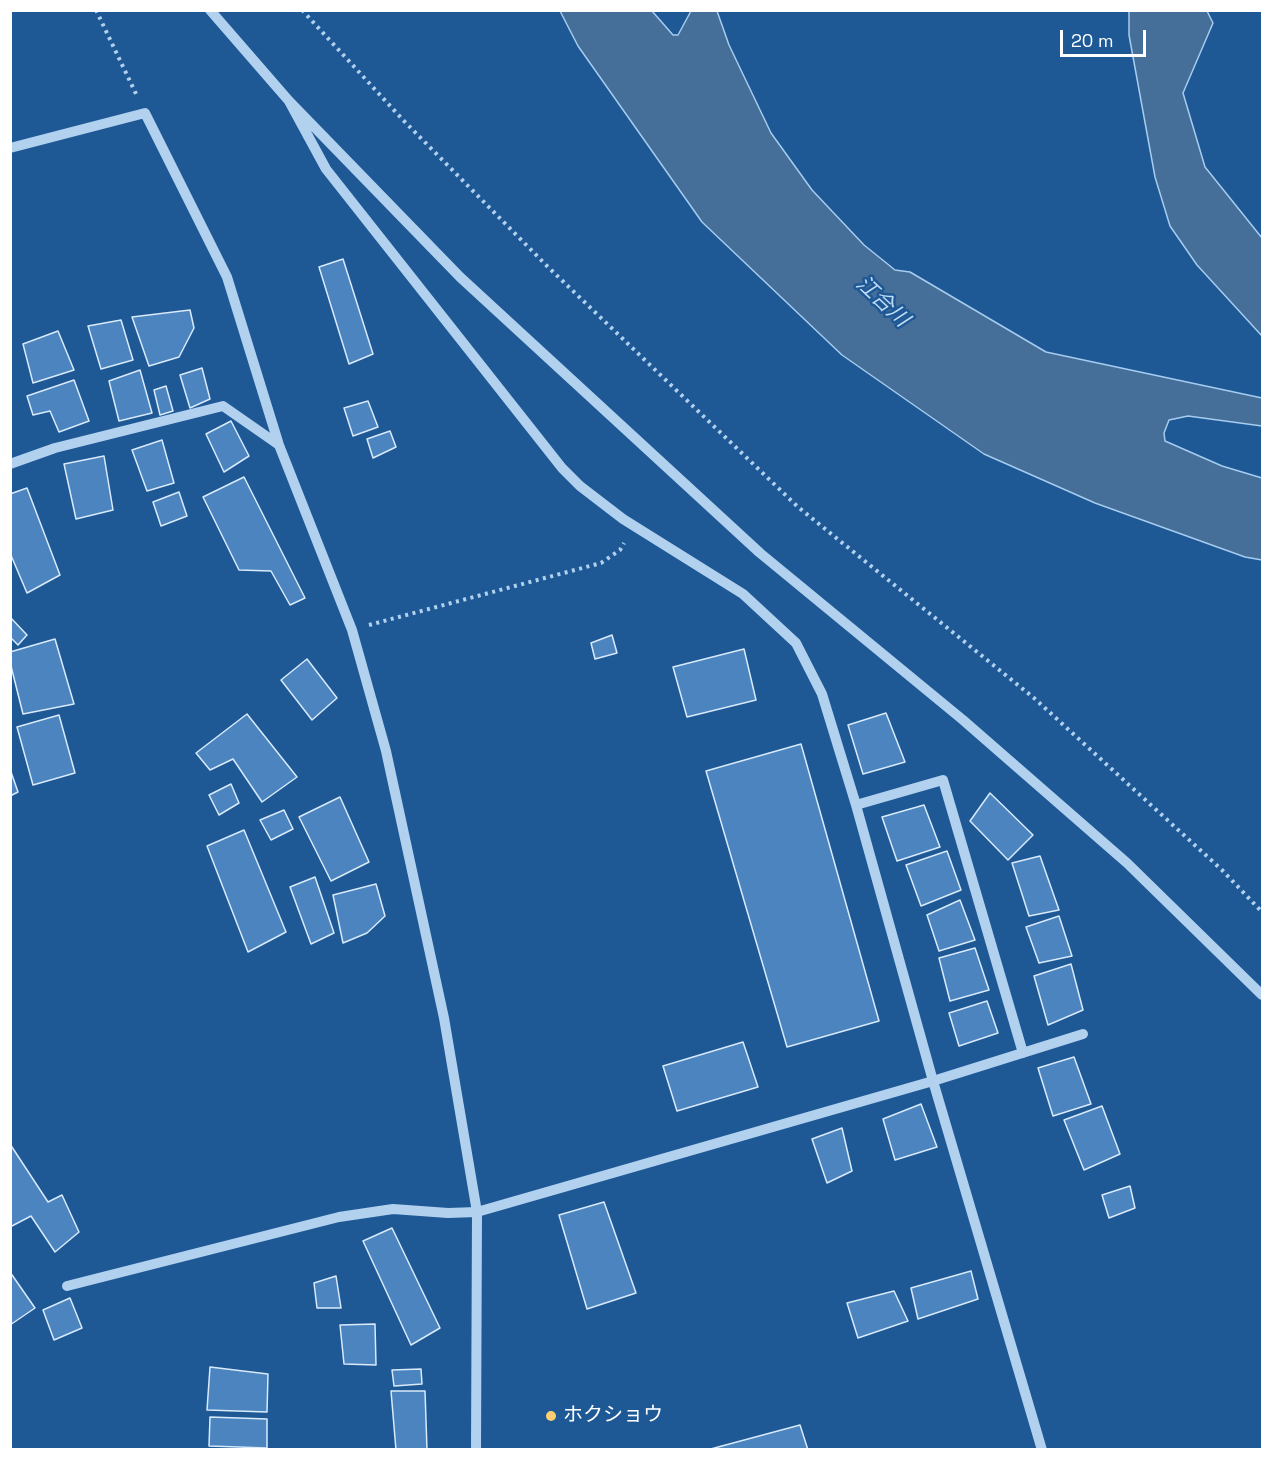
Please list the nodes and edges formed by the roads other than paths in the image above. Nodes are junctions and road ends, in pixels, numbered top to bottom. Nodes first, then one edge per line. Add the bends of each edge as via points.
1 (210, 10) edge
2 (289, 101) junction
3 (10, 148) edge
4 (279, 445) junction
5 (10, 464) edge
6 (856, 806) junction
7 (1263, 995) edge
8 (1083, 1034) dead end
9 (1023, 1053) junction
10 (933, 1081) junction
11 (477, 1212) junction
12 (67, 1286) dead end
13 (476, 1449) edge
14 (1041, 1449) edge

1 - 2 street
2 - 6 street via 326,169 562,468 623,519 743,594 796,643 822,694
2 - 7 street via 460,277 760,554 963,720 1127,863
3 - 4 street via 145,113 227,277
4 - 5 street via 224,406 55,448
4 - 11 street via 352,630 386,751 441,1007
6 - 9 street via 943,780
6 - 10 street
8 - 9 street
9 - 10 street
10 - 11 street
10 - 14 street
11 - 12 street via 393,1209 339,1217
11 - 13 street

